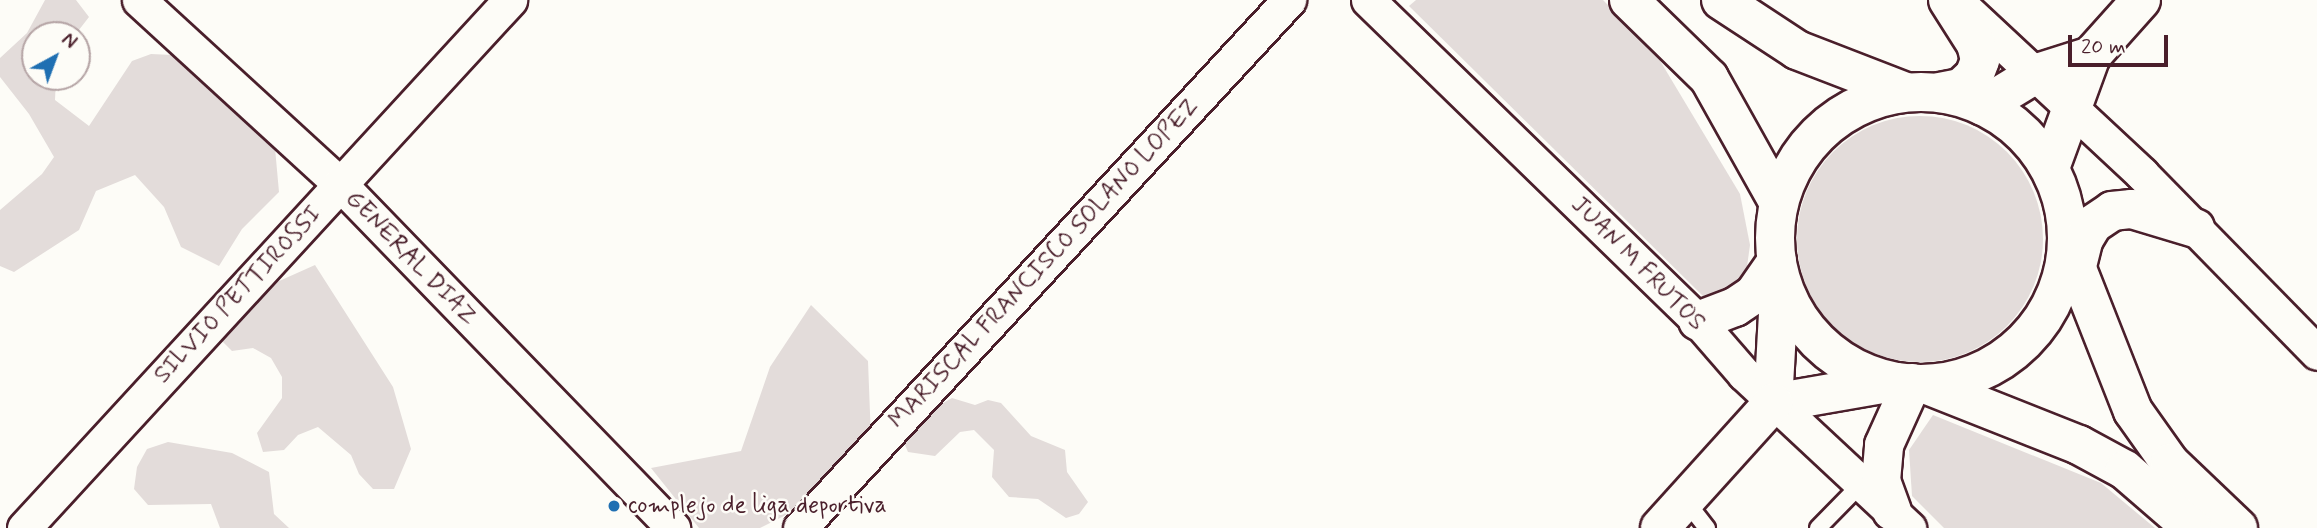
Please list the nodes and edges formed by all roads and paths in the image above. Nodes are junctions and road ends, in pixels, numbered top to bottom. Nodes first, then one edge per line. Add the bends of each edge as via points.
1 (139, 0) edge
2 (510, 0) edge
3 (1289, 0) edge
4 (1368, 0) edge
5 (1629, 0) edge
6 (1721, 0) edge
7 (1948, 0) edge
8 (1956, 0) edge
9 (2141, 0) edge
10 (2091, 55) junction
11 (2037, 73) junction
12 (1923, 92) junction
13 (1983, 106) junction
14 (2072, 106) junction
15 (2050, 168) junction
16 (340, 184) junction
17 (1779, 203) junction
18 (2195, 228) junction
19 (2072, 258) junction
20 (1779, 268) junction
21 (1698, 321) junction
22 (2317, 353) edge
23 (1911, 383) junction
24 (1773, 403) junction
25 (1862, 483) junction
26 (1696, 514) edge
27 (1901, 520) edge
28 (24, 528) edge
29 (673, 528) edge
30 (800, 528) edge
31 (1660, 528) edge
32 (1818, 528) edge
33 (2192, 528) edge
34 (2238, 528) edge

1 - 16 street, GENERAL DIAZ
2 - 16 street, SILVIO PETTIROSSI
3 - 30 street, MARISCAL FRANCISCO SOLANO LOPEZ
4 - 21 street, JUAN M FRUTOS
5 - 17 main road via 1709,78
6 - 12 main road via 1797,51
7 - 12 main road via 1976,44 1980,60 1974,76 1961,88
8 - 11 street
9 - 10 main road
10 - 11 main road
10 - 14 main road
11 - 13 main road
11 - 14 street
12 - 13 main road
12 - 17 main road via 1877,98 1825,127 1804,149
13 - 15 main road via 2022,132
14 - 15 main road
14 - 18 street
15 - 19 main road via 2064,206
16 - 28 street, SILVIO PETTIROSSI
16 - 29 street, GENERAL DIAZ
17 - 20 main road
18 - 19 main road via 2132,209 2112,211 2093,224
18 - 22 street
19 - 23 main road via 2055,299 2024,343 1978,373
19 - 34 main road via 2133,411 2170,463
20 - 21 main road via 1735,307
20 - 23 main road via 1793,306 1828,349 1865,373
20 - 24 main road
21 - 24 street, JUAN M FRUTOS
23 - 24 main road
23 - 27 main road via 1884,445 1881,481
23 - 33 main road via 2079,445 2114,464
24 - 25 street, JUAN M FRUTOS
24 - 26 main road
25 - 27 street, JUAN M FRUTOS
25 - 32 lane
26 - 31 main road

